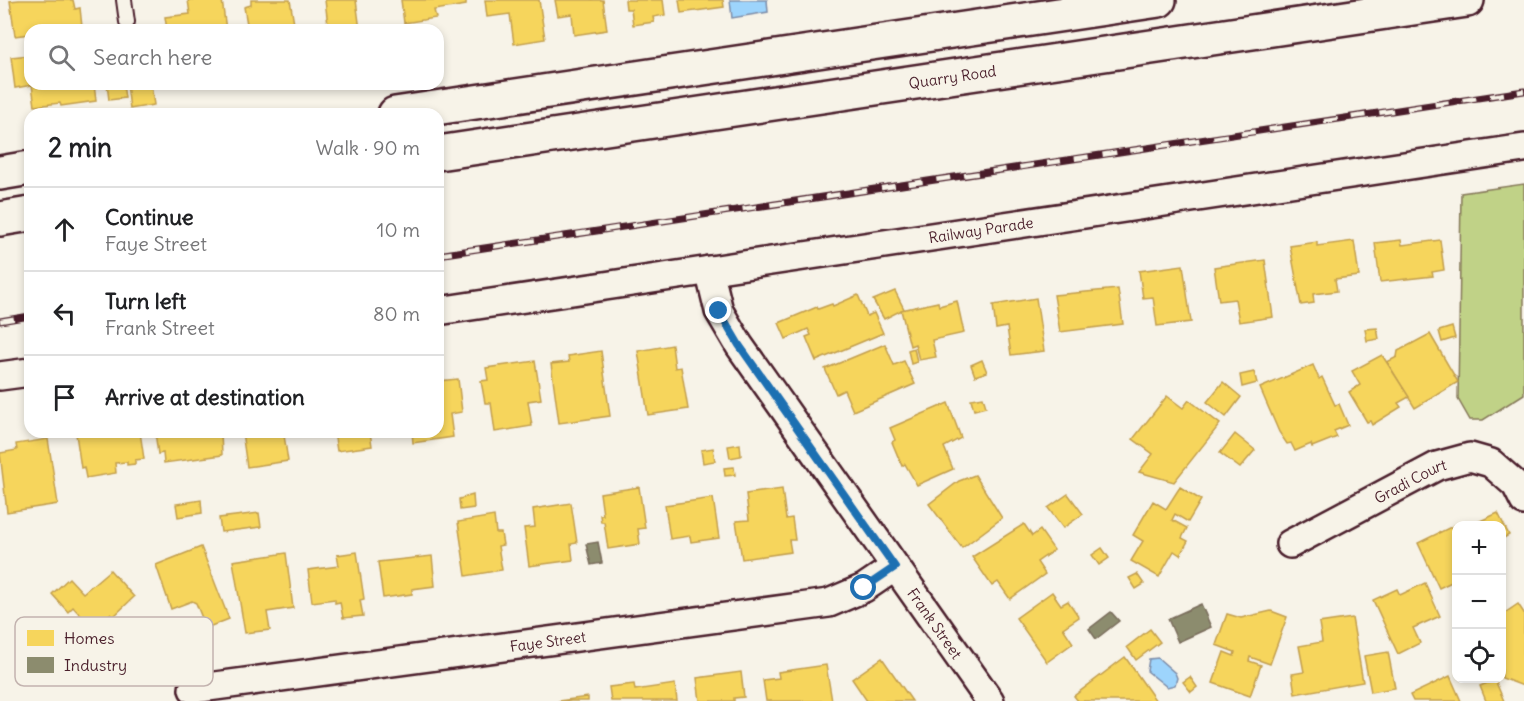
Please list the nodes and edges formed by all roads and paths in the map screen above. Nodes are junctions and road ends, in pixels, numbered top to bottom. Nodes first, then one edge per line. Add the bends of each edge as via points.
1 (124, 0) edge
2 (1159, 0) edge
3 (1164, 0) edge
4 (1467, 0) edge
5 (127, 22) dead end
6 (1171, 44) junction
7 (435, 108) edge
8 (1524, 148) edge
9 (444, 152) edge
10 (24, 169) edge
11 (0, 172) edge
12 (24, 215) edge
13 (0, 219) edge
14 (709, 270) junction
15 (444, 310) edge
16 (24, 373) edge
17 (0, 376) edge
18 (1524, 501) edge
19 (1290, 544) dead end
20 (895, 567) junction
21 (193, 689) dead end
22 (990, 701) edge

1 - 5 lane
2 - 7 main road
3 - 6 main road
4 - 6 main road, Quarry Road
6 - 9 main road, Quarry Road
8 - 14 street, Railway Parade
10 - 11 main road
12 - 13 main road
14 - 15 street, Railway Parade
14 - 20 street, Frank Street via 719,311 739,345
16 - 17 street
18 - 19 street, Gradi Court via 1516,485 1491,463 1470,457 1437,466
20 - 21 street, Faye Street via 864,588 829,603
20 - 22 street, Frank Street

